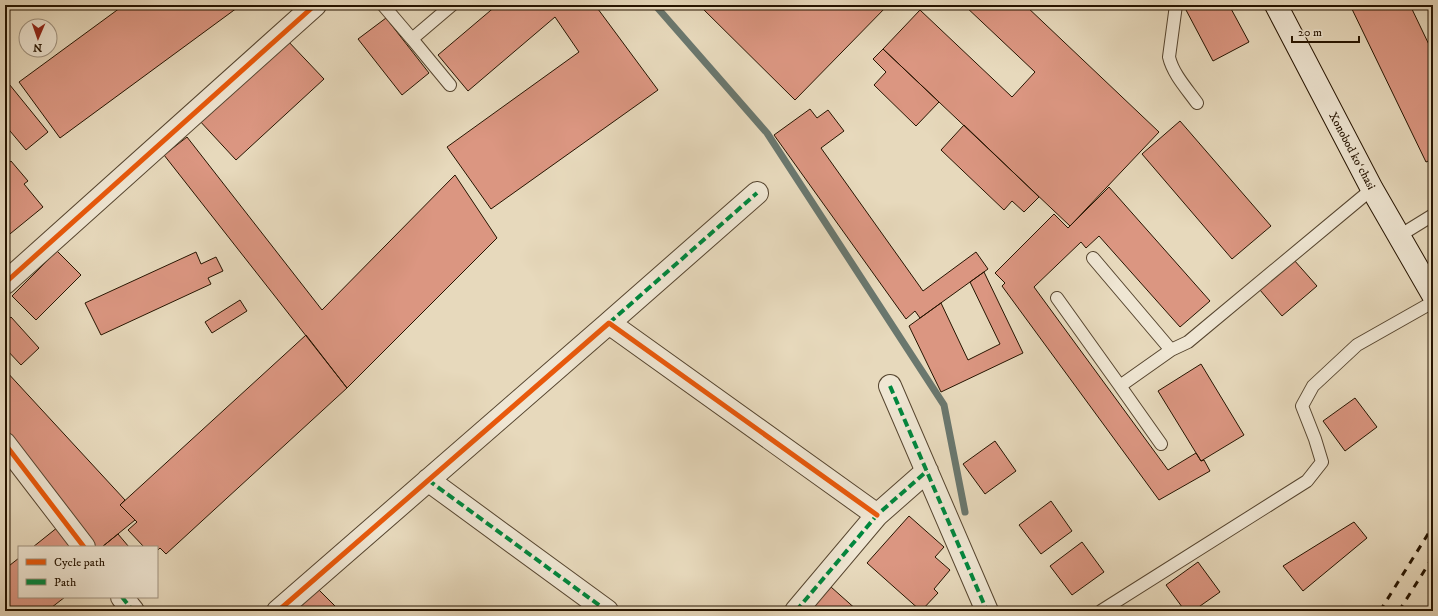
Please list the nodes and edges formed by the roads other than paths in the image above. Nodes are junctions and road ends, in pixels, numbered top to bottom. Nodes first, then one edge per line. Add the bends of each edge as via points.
1 (315, 5) edge
2 (383, 5) edge
3 (452, 5) edge
4 (1176, 5) edge
5 (1276, 5) edge
6 (412, 39) junction
7 (450, 84) dead end
8 (1197, 103) dead end
9 (1372, 188) junction
10 (757, 193) dead end
11 (1433, 215) edge
12 (1399, 236) junction
13 (1093, 258) dead end
14 (5, 283) edge
15 (1433, 295) edge
16 (1057, 298) dead end
17 (1433, 302) edge
18 (609, 323) junction
19 (1171, 350) junction
20 (890, 386) dead end
21 (1120, 386) junction
22 (5, 444) edge
23 (1161, 444) dead end
24 (927, 471) junction
25 (428, 480) junction
26 (877, 514) junction
27 (83, 546) edge
28 (123, 598) edge
29 (133, 611) edge
30 (278, 611) edge
31 (608, 611) edge
32 (796, 611) edge
33 (987, 611) edge
34 (1100, 611) edge

1 - 14 street
2 - 6 lane
3 - 6 lane
4 - 8 lane via 1170,64
5 - 9 street, Xonobod koʻchasi
6 - 7 lane
9 - 12 street, Xonobod koʻchasi
9 - 19 lane via 1188,342
10 - 18 street
11 - 12 lane
12 - 15 street, Xonobod koʻchasi
13 - 19 lane
16 - 21 lane
17 - 34 lane via 1357,345 1313,386 1302,406 1322,462 1307,481
18 - 25 street
18 - 26 street
19 - 21 lane
20 - 24 street
21 - 23 lane
22 - 27 street
24 - 26 street
24 - 33 street
25 - 30 street
25 - 31 street
26 - 32 street
28 - 29 street

